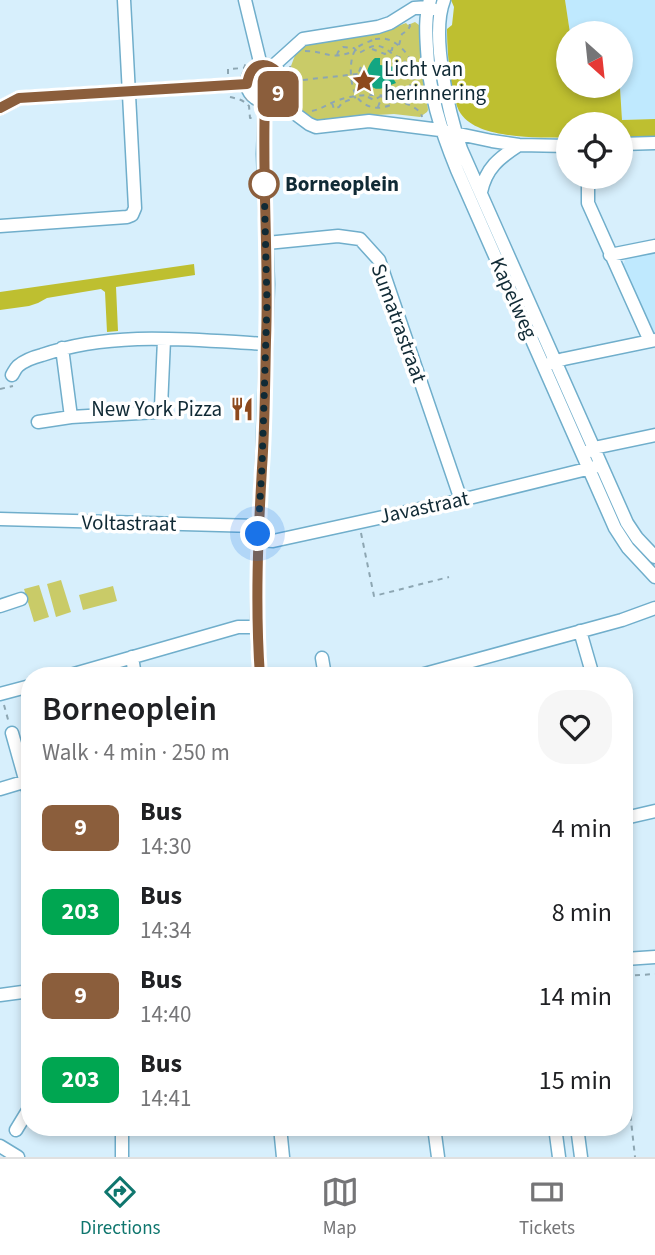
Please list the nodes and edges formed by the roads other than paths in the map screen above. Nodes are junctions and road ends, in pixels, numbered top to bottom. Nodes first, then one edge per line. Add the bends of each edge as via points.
1 (124, 0) edge
2 (245, 0) edge
3 (435, 5) edge
4 (267, 66) junction
5 (247, 84) junction
6 (128, 90) junction
7 (269, 99) junction
8 (2, 102) edge
9 (440, 130) junction
10 (456, 134) junction
11 (655, 143) edge
12 (633, 144) edge
13 (519, 145) junction
14 (556, 146) edge
15 (588, 189) edge
16 (481, 192) junction
17 (0, 226) edge
18 (267, 243) junction
19 (655, 246) edge
20 (610, 254) junction
21 (164, 340) junction
22 (652, 340) edge
23 (266, 344) junction
24 (62, 348) junction
25 (550, 363) junction
26 (12, 375) dead end
27 (71, 417) junction
28 (38, 422) dead end
29 (655, 435) edge
30 (589, 451) junction
31 (596, 467) junction
32 (461, 500) junction
33 (0, 519) edge
34 (258, 526) junction
35 (258, 540) junction
36 (650, 542) edge
37 (655, 557) edge
38 (655, 577) edge
39 (21, 599) dead end
40 (0, 606) edge
41 (655, 608) edge
42 (257, 627) junction
43 (580, 631) junction
44 (132, 657) junction
45 (322, 658) dead end
46 (98, 667) edge
47 (134, 667) edge
48 (259, 667) edge
49 (324, 667) edge
50 (450, 667) edge
51 (590, 667) edge
52 (21, 688) edge
53 (1, 694) edge
54 (12, 733) road end
55 (21, 764) edge
56 (21, 788) edge
57 (0, 789) edge
58 (655, 811) edge
59 (633, 816) edge
60 (655, 957) edge
61 (633, 958) edge
62 (21, 992) edge
63 (0, 995) edge
64 (21, 1121) edge
65 (122, 1136) edge
66 (281, 1136) edge
67 (435, 1136) edge
68 (556, 1136) edge
69 (578, 1136) edge
70 (8, 1141) edge
71 (18, 1157) edge
72 (122, 1157) edge
73 (284, 1157) edge
74 (438, 1157) edge
75 (559, 1157) edge
76 (581, 1157) edge

1 - 6 street
2 - 4 street
3 - 4 street via 414,8 378,27 303,39
3 - 9 street, Kapelweg via 426,31 428,79
3 - 10 street, Kapelweg via 447,103
4 - 5 street via 253,70
4 - 7 street via 279,73 282,82 280,91
5 - 6 street
5 - 7 street via 255,97
6 - 8 street
6 - 17 street via 132,215
7 - 9 street via 316,127 369,121
7 - 18 street via 263,154
9 - 10 street
9 - 25 street, Kapelweg
10 - 13 street
10 - 16 street, Kapelweg
11 - 12 street
13 - 14 street
13 - 16 street via 500,157 484,178
15 - 20 street via 588,203
16 - 25 street, Kapelweg
18 - 23 street
18 - 32 street, Sumatrastraat via 338,236 360,239 379,260
19 - 20 street
20 - 22 street
21 - 23 street
21 - 24 street via 108,340
21 - 27 street via 157,412
22 - 25 street
23 - 34 street
24 - 26 street via 19,365
24 - 27 street
25 - 30 street, Kapelweg
27 - 28 street
29 - 30 street
30 - 31 street, Kapelweg
31 - 32 street, Javastraat
31 - 36 street, Kapelweg via 632,531
31 - 38 street, Kapelweg via 621,538
32 - 35 street, Javastraat via 273,541
33 - 34 street, Voltastraat
34 - 35 street
35 - 42 street
36 - 37 street, Kapelweg
39 - 40 street
41 - 43 street
42 - 44 street via 238,627
42 - 48 street
43 - 50 street
43 - 51 street
44 - 46 street
44 - 47 street
45 - 49 street
52 - 53 street
54 - 55 street
56 - 57 street
58 - 59 street
60 - 61 street
62 - 63 street
64 - 70 street
65 - 72 street
66 - 73 street
67 - 74 street
68 - 75 street
69 - 76 street
70 - 71 street

